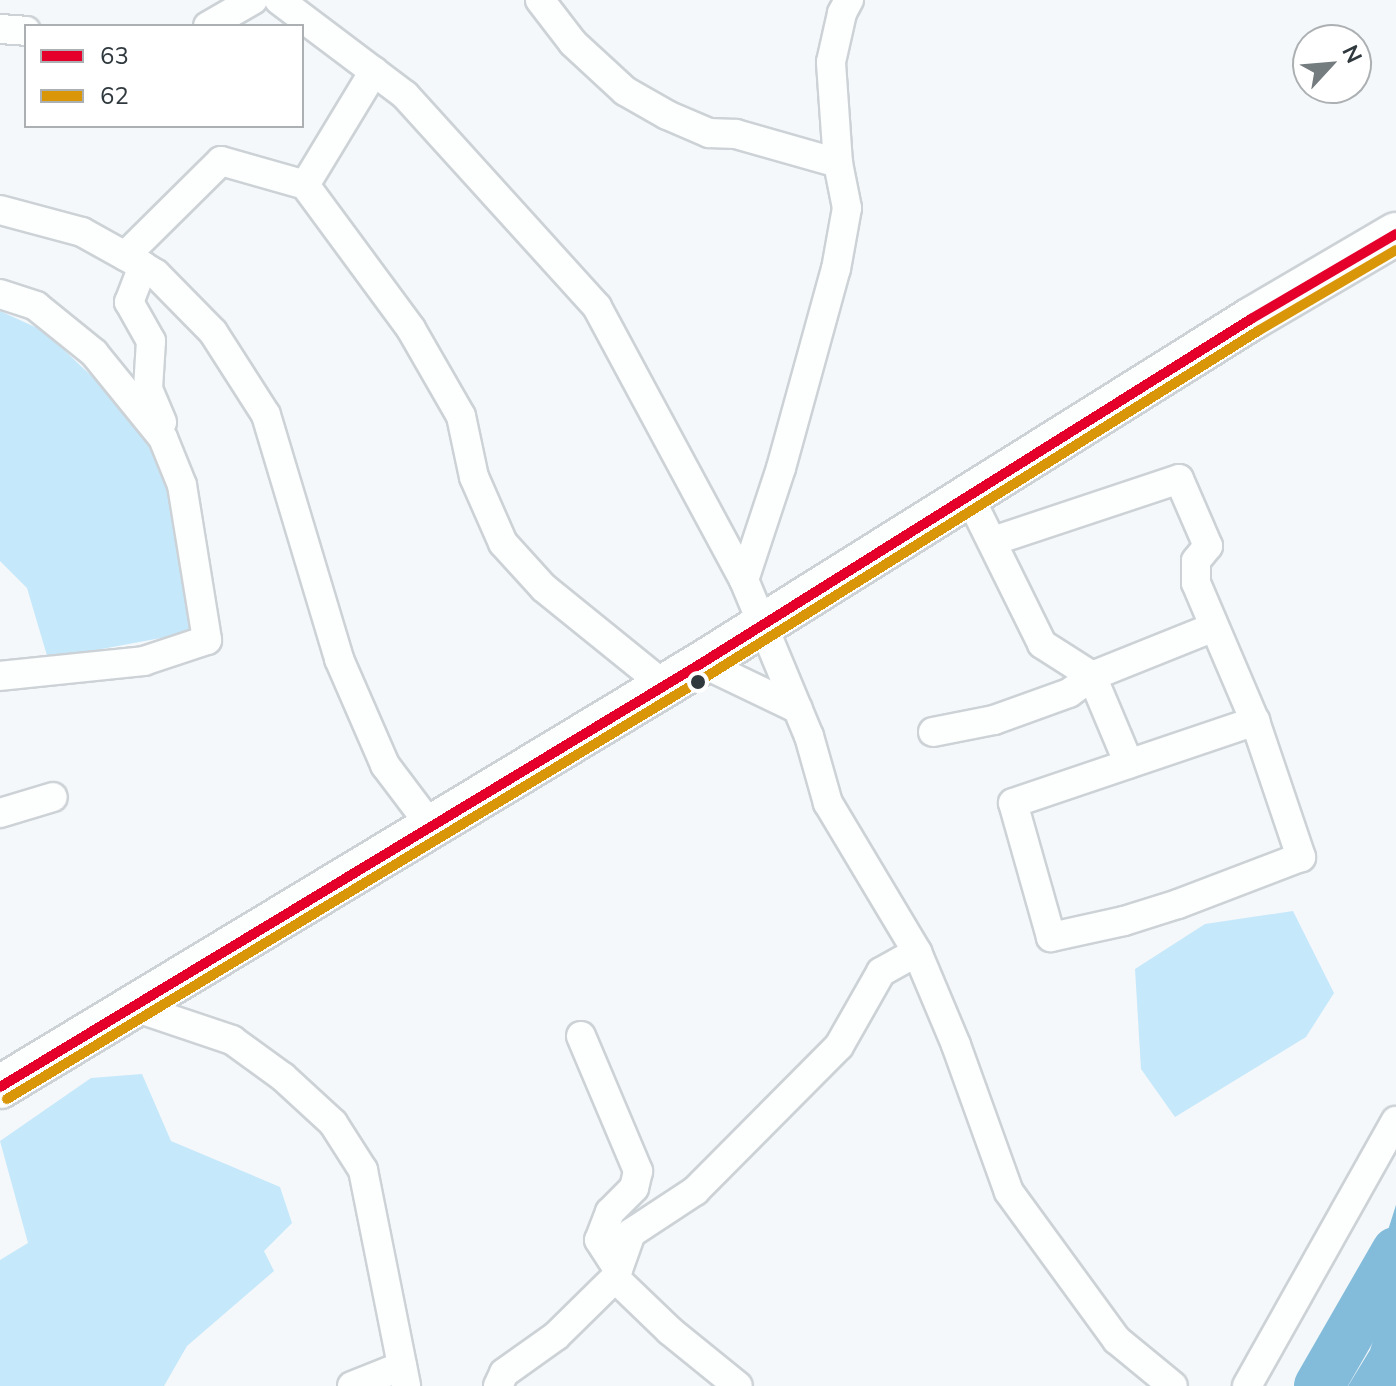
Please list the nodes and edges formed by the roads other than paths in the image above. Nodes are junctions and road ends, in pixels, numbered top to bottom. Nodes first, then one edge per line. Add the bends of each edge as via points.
1 (253, 0) edge
2 (540, 0) edge
3 (849, 0) edge
4 (290, 2) edge
5 (211, 24) edge
6 (0, 29) edge
7 (24, 31) edge
8 (374, 71) junction
9 (838, 163) junction
10 (305, 185) junction
11 (0, 210) edge
12 (1396, 234) edge
13 (134, 261) junction
14 (0, 294) edge
15 (163, 438) junction
16 (969, 496) junction
17 (993, 541) junction
18 (744, 580) junction
19 (761, 624) junction
20 (1214, 627) junction
21 (702, 663) junction
22 (0, 676) edge
23 (1092, 676) junction
24 (665, 686) junction
25 (798, 709) junction
26 (1255, 721) junction
27 (933, 732) dead end
28 (1129, 764) junction
29 (53, 797) dead end
30 (0, 813) edge
31 (431, 826) junction
32 (917, 952) junction
33 (131, 1006) junction
34 (581, 1036) dead end
35 (0, 1087) edge
36 (1396, 1121) edge
37 (616, 1274) junction
38 (404, 1376) edge
39 (352, 1386) edge
40 (498, 1386) edge
41 (738, 1386) edge
42 (1173, 1386) edge
43 (1247, 1386) edge

1 - 5 street
2 - 9 street via 573,43 625,91 667,115 709,133 736,134
3 - 9 street via 831,62
4 - 8 street
6 - 7 street
8 - 10 street
8 - 18 street via 405,95 597,307
9 - 18 street via 847,208 836,269
10 - 13 street via 221,161
10 - 24 street via 411,329 461,416 474,477 503,543 544,588
11 - 13 street via 82,232
12 - 16 main road
13 - 15 street via 129,302 151,341 148,389 162,420
13 - 31 street via 156,274 213,332 266,415 339,659 385,765
14 - 15 street via 36,306 94,353
15 - 22 street via 182,485 207,640 144,661
16 - 17 street
16 - 19 main road
17 - 20 street via 1179,479 1208,546 1196,561 1196,583
17 - 23 street via 1042,644
18 - 19 street
19 - 21 main road
19 - 25 street
20 - 23 street
20 - 26 street
21 - 24 main road
21 - 25 street
23 - 27 street via 1069,693 994,720
23 - 28 street
24 - 31 main road
25 - 32 street via 828,803
26 - 28 street
26 - 28 street via 1301,857 1151,912 1051,937 1013,803
29 - 30 street
31 - 33 main road
32 - 37 street via 881,972 839,1046 695,1191 631,1233
32 - 42 street via 1009,1192 1117,1340
33 - 35 main road
33 - 38 street via 232,1040 333,1123 363,1170
34 - 37 street via 638,1171 634,1188 610,1212 599,1240
36 - 43 street
37 - 40 street via 556,1336 504,1373
37 - 41 street via 670,1331
38 - 39 street

